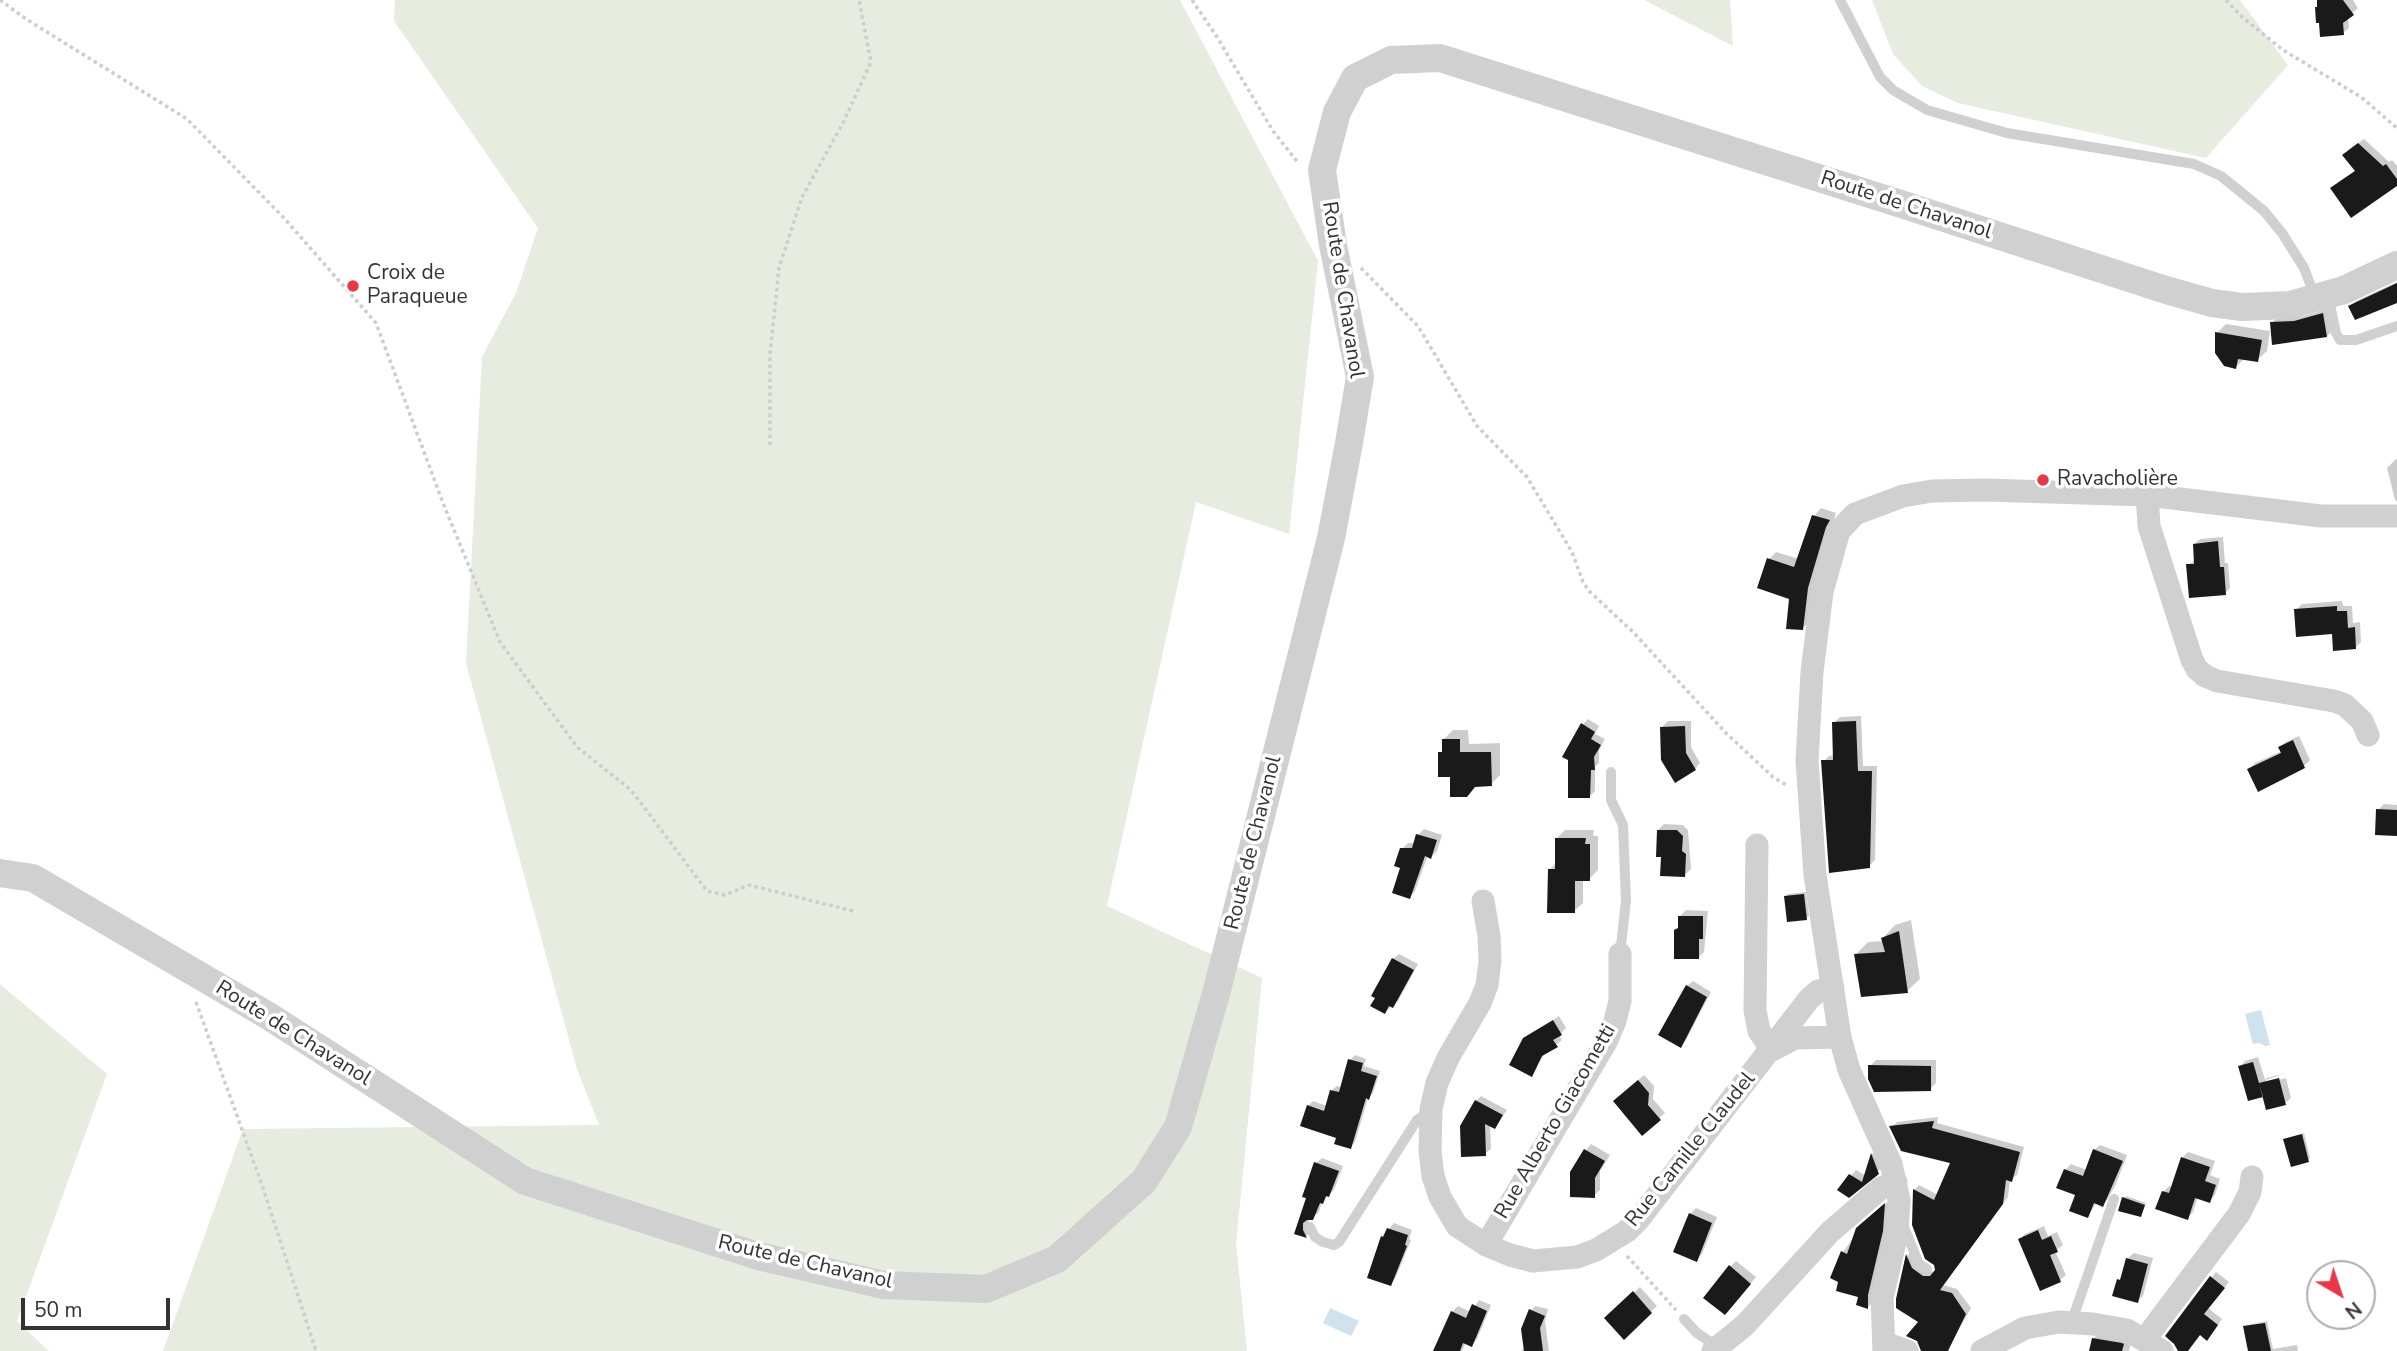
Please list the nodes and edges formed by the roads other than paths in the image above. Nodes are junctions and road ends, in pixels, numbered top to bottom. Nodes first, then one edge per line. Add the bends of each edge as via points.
1 (1840, 0) edge
2 (2397, 265) edge
3 (2322, 297) junction
4 (2397, 326) edge
5 (2147, 495) junction
6 (2397, 516) edge
7 (2368, 735) dead end
8 (1611, 772) dead end
9 (1757, 845) dead end
10 (0, 873) edge
11 (1483, 901) dead end
12 (1619, 954) joint
13 (1833, 988) junction
14 (1840, 1037) junction
15 (1772, 1050) junction
16 (1431, 1115) junction
17 (2252, 1177) dead end
18 (1896, 1182) junction
19 (2114, 1199) dead end
20 (1898, 1222) junction
21 (1310, 1227) dead end
22 (1486, 1245) junction
23 (1927, 1269) dead end
24 (1684, 1319) road end
25 (2073, 1323) junction
26 (2153, 1345) edge
27 (1716, 1349) edge
28 (1892, 1349) edge
29 (1982, 1351) edge

1 - 3 lane via 1880,76 1893,90 1927,110 2040,140 2194,164 2221,176 2264,211
2 - 3 street, Route de Chavanol
3 - 4 lane via 2340,341
3 - 10 street, Route de Chavanol via 2290,305 2212,303 1440,58 1391,60 1355,78 1337,112 1322,170 1360,377 1331,538 1178,1127 1144,1181 1057,1259 986,1289 884,1285 758,1256 526,1181 267,1016 33,877
5 - 6 street via 2321,516
5 - 7 street via 2149,526 2197,669 2217,681 2345,705 2362,721
5 - 13 street via 1932,491 1903,496 1855,514 1839,531 1822,592 1807,761 1815,875
8 - 12 lane via 1611,800 1623,825 1626,901
9 - 15 street via 1755,1010 1759,1031
11 - 16 street, Rue Camille Claudel via 1490,961 1487,985 1437,1083
12 - 22 street, Rue Alberto Giacometti via 1620,1001 1611,1031
13 - 14 street
13 - 15 street, Rue Camille Claudel via 1818,991 1809,999
14 - 15 street via 1796,1038
14 - 18 street
15 - 22 street, Rue Camille Claudel via 1639,1219 1613,1241 1577,1257 1533,1261
16 - 21 lane via 1417,1120 1339,1242 1323,1242
16 - 22 street, Rue Camille Claudel via 1430,1151 1440,1197 1457,1227
17 - 26 street via 2239,1214
18 - 20 street
18 - 27 street via 1881,1188 1830,1232 1754,1317
19 - 25 lane
20 - 23 lane via 1919,1264
20 - 28 street via 1882,1298
24 - 27 lane
25 - 26 street via 2127,1330
25 - 29 street via 2025,1328

